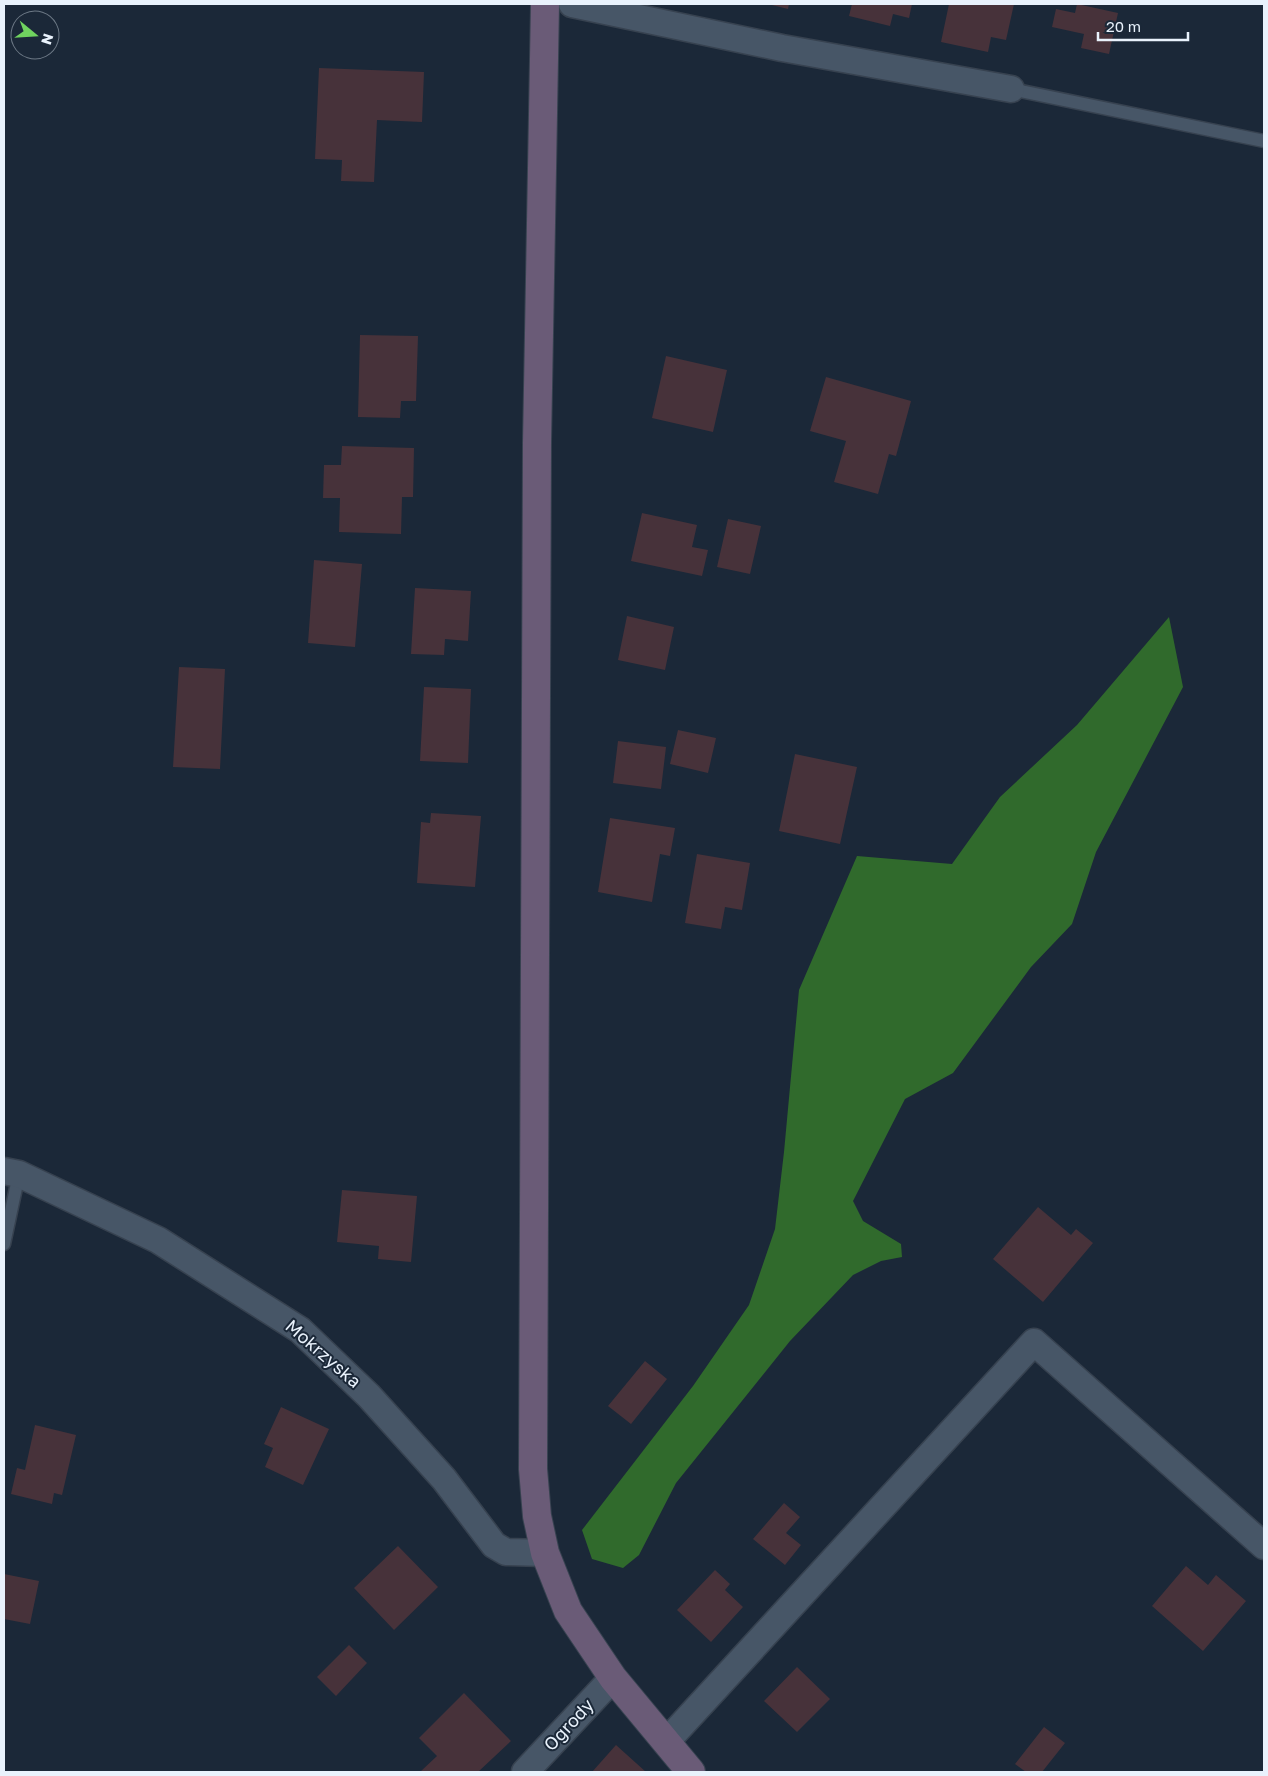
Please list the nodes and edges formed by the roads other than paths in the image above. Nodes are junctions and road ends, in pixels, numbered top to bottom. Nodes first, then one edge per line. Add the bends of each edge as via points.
1 (545, 4) edge
2 (572, 4) edge
3 (1012, 89) joint
4 (1264, 141) edge
5 (12, 1173) edge
6 (4, 1244) edge
7 (1264, 1546) edge
8 (545, 1554) junction
9 (613, 1678) junction
10 (666, 1742) junction
11 (525, 1772) edge
12 (691, 1772) edge

1 - 8 street via 537,453 533,1469 537,1516
2 - 3 street via 782,48
3 - 4 lane
5 - 6 lane
5 - 8 street, Mokrzyska via 158,1240 300,1330 369,1396 444,1479 494,1545 506,1552
7 - 10 street via 1034,1342
8 - 9 street via 568,1612
9 - 10 street
9 - 11 street, Ogrody
10 - 12 street

